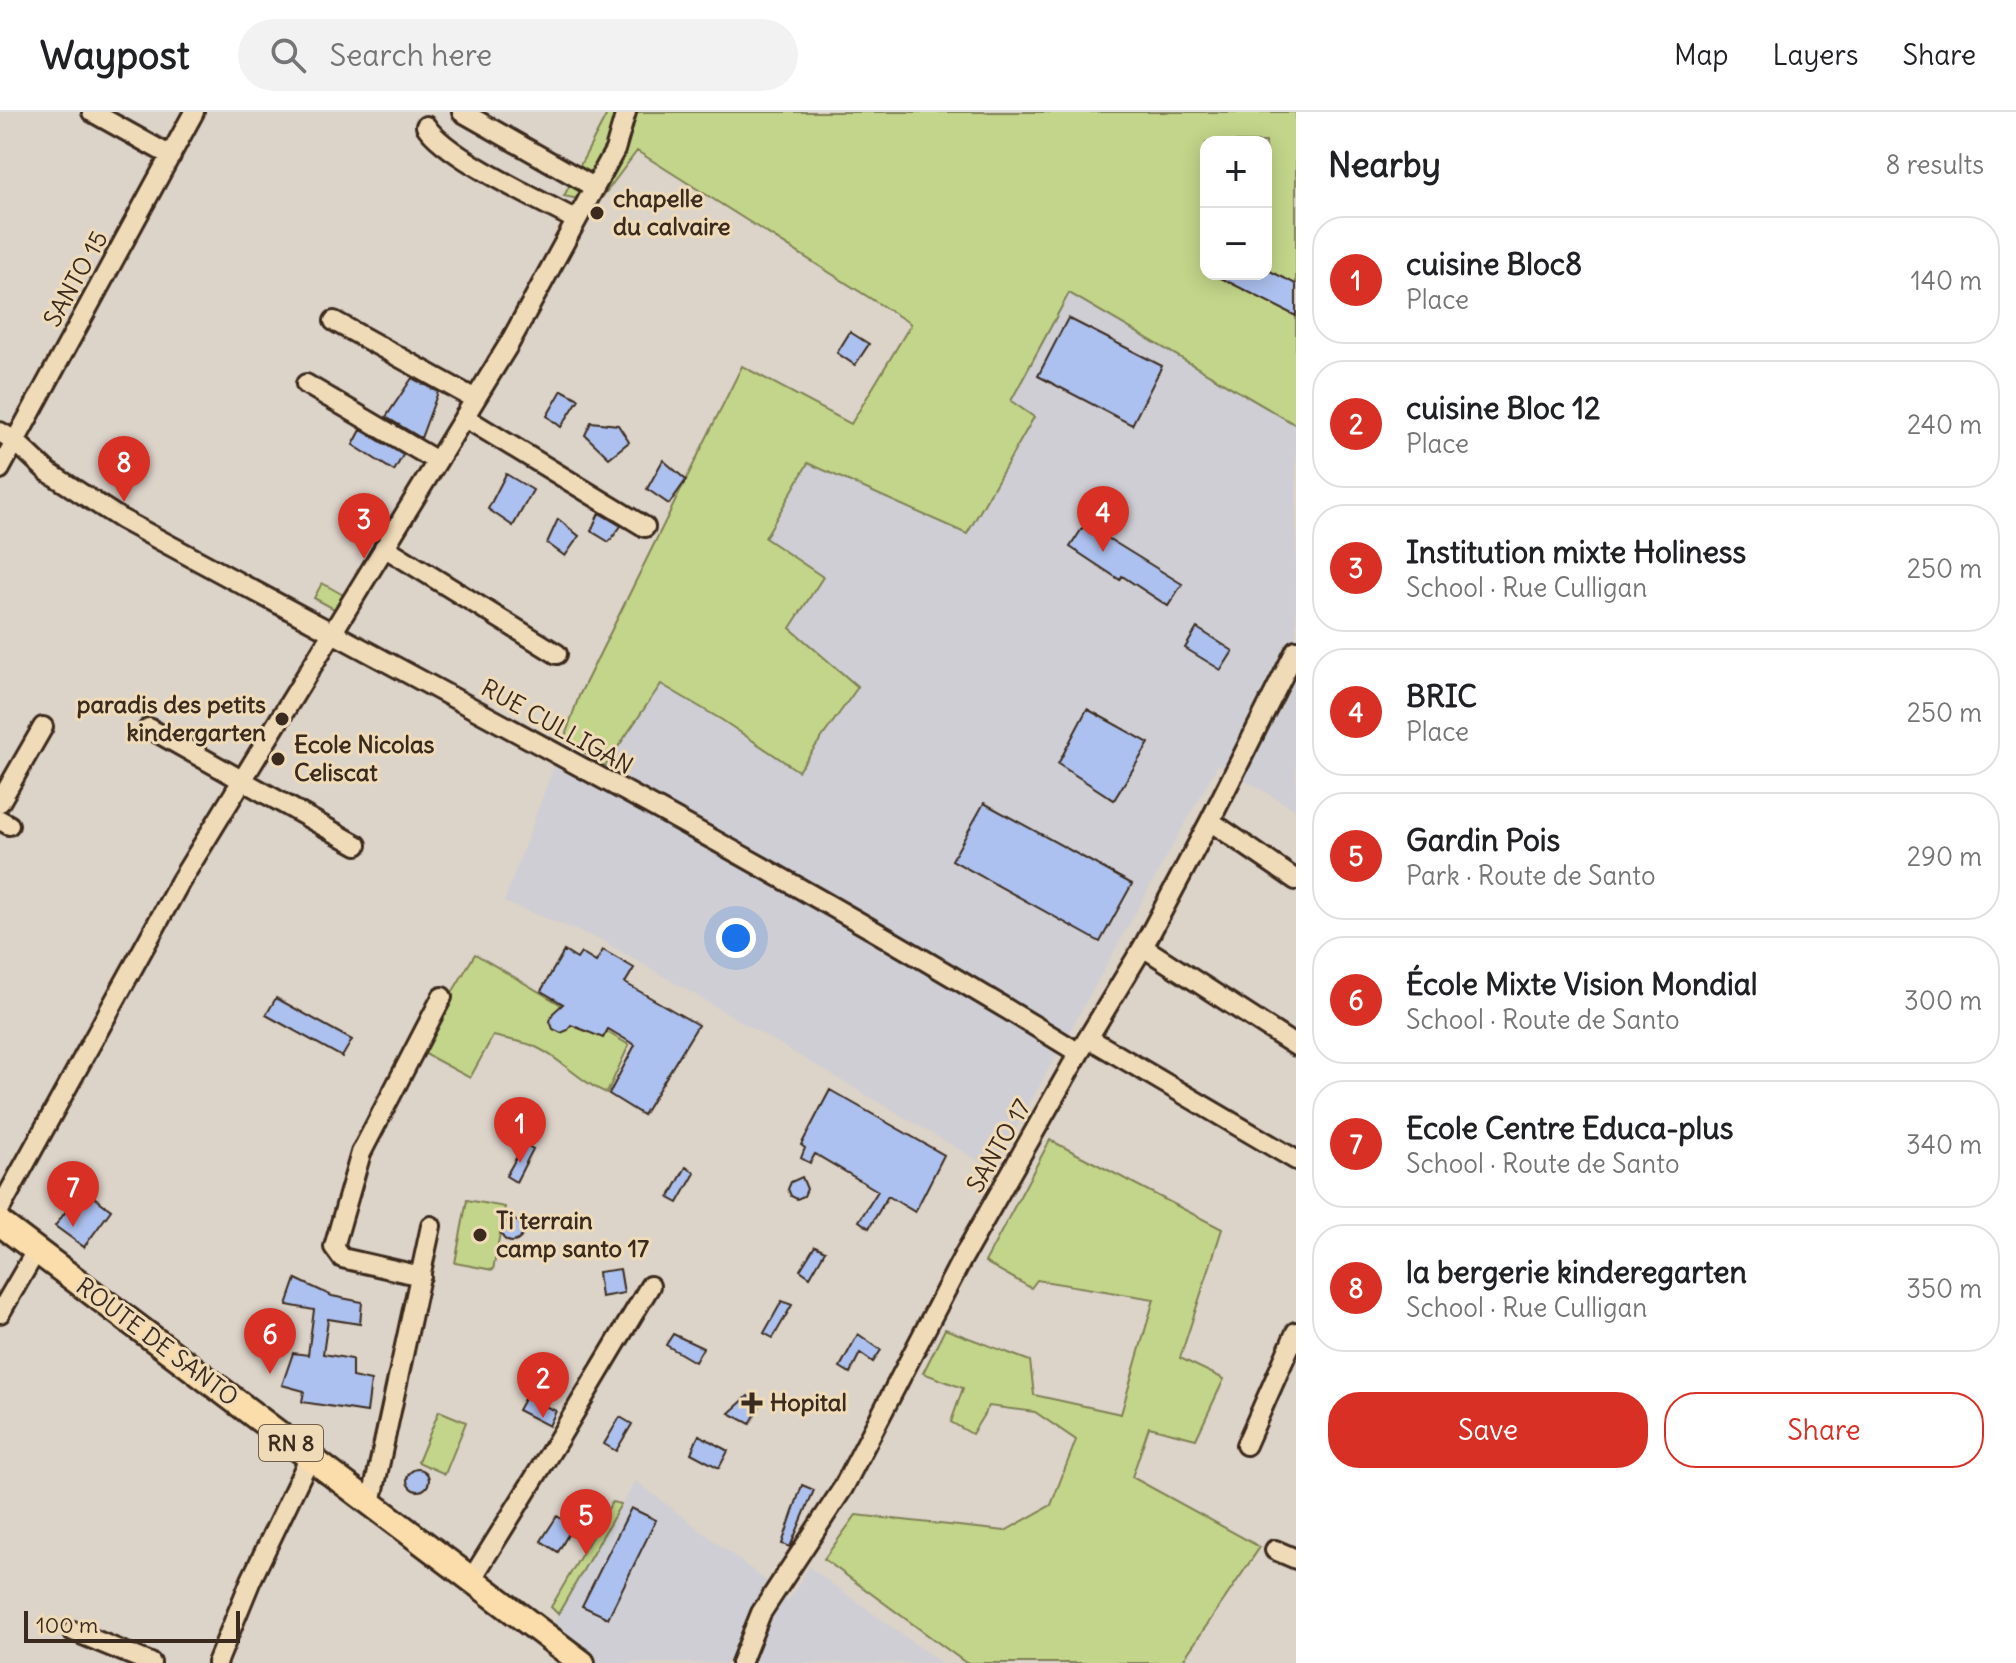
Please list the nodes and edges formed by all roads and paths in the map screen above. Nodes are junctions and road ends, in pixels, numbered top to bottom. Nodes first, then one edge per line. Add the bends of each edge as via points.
1 (92, 112) edge
2 (194, 112) edge
3 (462, 112) edge
4 (626, 112) edge
5 (426, 126) dead end
6 (171, 156) junction
7 (594, 187) junction
8 (576, 220) junction
9 (334, 321) dead end
10 (306, 384) dead end
11 (475, 399) junction
12 (464, 417) junction
13 (7, 437) edge
14 (437, 461) junction
15 (0, 469) edge
16 (645, 527) dead end
17 (384, 547) junction
18 (331, 633) junction
19 (1296, 650) edge
20 (557, 654) dead end
21 (43, 727) dead end
22 (149, 728) dead end
23 (243, 779) junction
24 (0, 802) edge
25 (1210, 821) junction
26 (357, 845) dead end
27 (1296, 880) edge
28 (1143, 947) junction
29 (442, 997) dead end
30 (1084, 1046) junction
31 (1296, 1046) edge
32 (1296, 1160) edge
33 (0, 1209) edge
34 (0, 1223) edge
35 (431, 1226) dead end
36 (36, 1251) junction
37 (421, 1276) junction
38 (650, 1286) dead end
39 (0, 1313) edge
40 (1296, 1332) edge
41 (1246, 1445) dead end
42 (310, 1457) junction
43 (371, 1503) junction
44 (1275, 1550) dead end
45 (1296, 1559) edge
46 (471, 1580) junction
47 (73, 1631) dead end
48 (151, 1663) edge
49 (217, 1663) edge
50 (582, 1663) edge
51 (741, 1663) edge

1 - 6 street
2 - 6 street, SANTO 15
3 - 7 street
4 - 7 street via 615,150
5 - 8 street via 471,163
6 - 13 street, SANTO 15
7 - 8 street
8 - 11 street
9 - 11 street
10 - 14 street
11 - 12 street
12 - 14 street
12 - 16 street
13 - 15 street, SANTO 15
13 - 18 street, RUE CULLIGAN via 48,472 121,519
14 - 17 street
17 - 18 street
17 - 20 street
18 - 23 street
18 - 30 street, RUE CULLIGAN
19 - 25 street, SANTO 17
21 - 24 street
22 - 23 street
23 - 26 street
23 - 33 street via 180,882
25 - 27 street
25 - 28 street, SANTO 17
28 - 30 street, SANTO 17
28 - 31 street
29 - 37 street via 361,1153 334,1247 342,1258
30 - 32 street, RUE CULLIGAN
30 - 51 street, SANTO 17 via 962,1259 843,1488 761,1613
34 - 36 main road, ROUTE DE SANTO / RN 8
35 - 37 street
36 - 39 street
36 - 42 main road, ROUTE DE SANTO / RN 8
37 - 43 street
38 - 46 street
40 - 41 street
42 - 43 main road, ROUTE DE SANTO / RN 8
42 - 49 street
43 - 46 main road, ROUTE DE SANTO / RN 8
44 - 45 street
46 - 50 main road, ROUTE DE SANTO / RN 8
47 - 48 street

